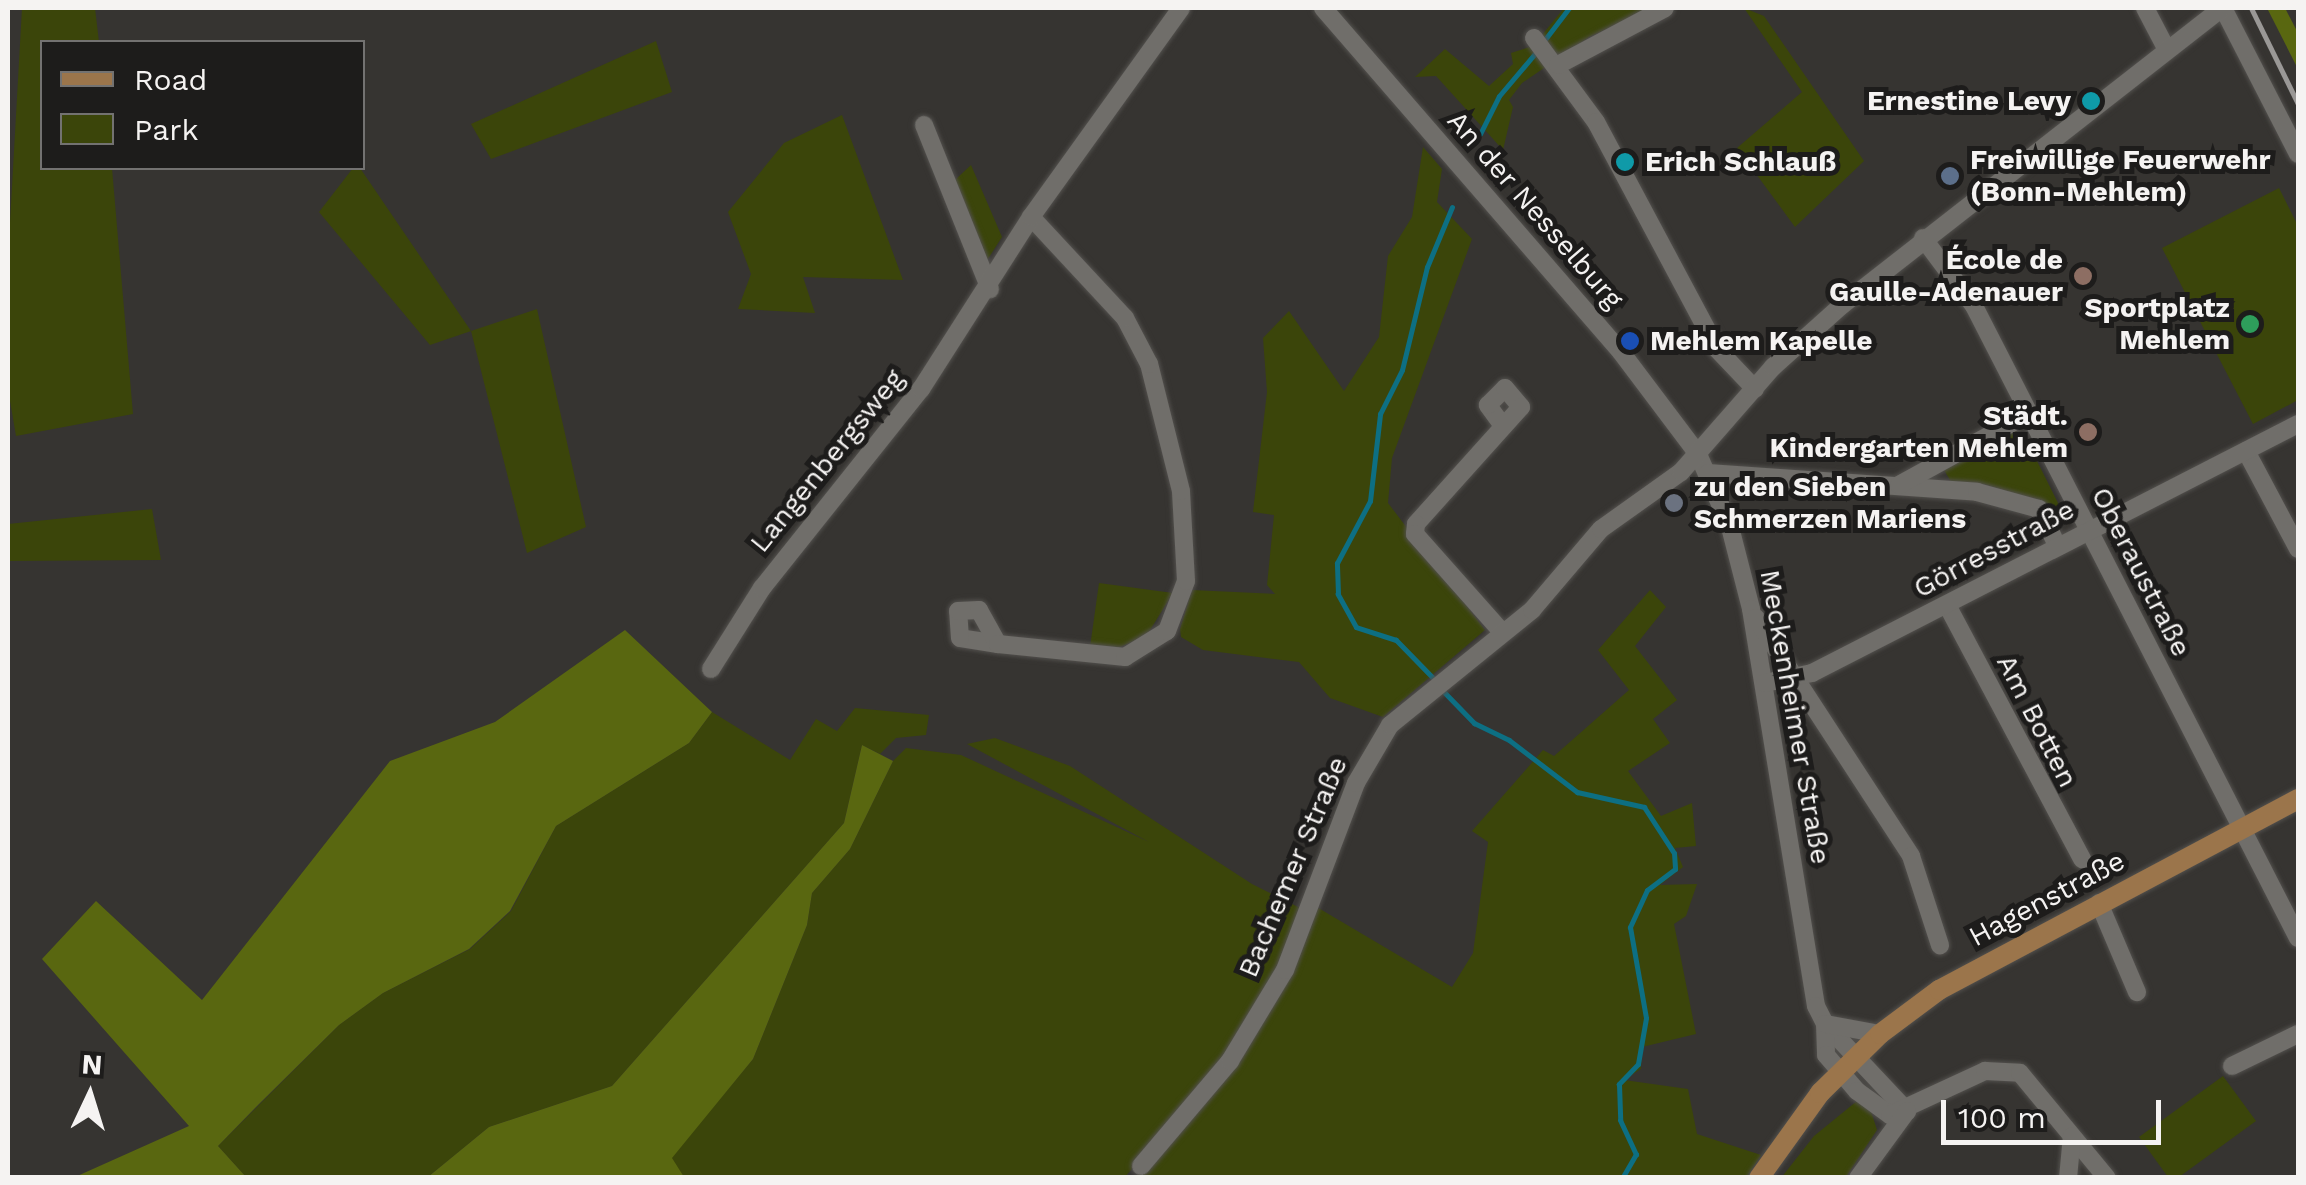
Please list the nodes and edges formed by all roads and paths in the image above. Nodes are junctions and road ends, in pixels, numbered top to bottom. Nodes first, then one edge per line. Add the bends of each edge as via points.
1 (1181, 8) edge
2 (1323, 8) edge
3 (1664, 8) edge
4 (2145, 8) edge
5 (2223, 8) edge
6 (1534, 38) dead end
7 (2167, 50) junction
8 (1553, 59) junction
9 (924, 125) dead end
10 (2298, 154) edge
11 (1031, 218) junction
12 (1923, 238) junction
13 (990, 289) junction
14 (1755, 389) junction
15 (2028, 414) junction
16 (2298, 424) edge
17 (1503, 426) dead end
18 (2246, 451) junction
19 (1698, 454) junction
20 (1708, 473) junction
21 (1898, 485) junction
22 (2090, 530) junction
23 (2058, 547) junction
24 (2298, 548) edge
25 (1947, 606) junction
26 (1751, 609) junction
27 (1504, 633) junction
28 (998, 644) dead end
29 (711, 669) dead end
30 (1794, 679) junction
31 (1764, 684) junction
32 (2298, 799) edge
33 (2243, 827) junction
34 (2082, 859) dead end
35 (2099, 903) junction
36 (2294, 919) edge
37 (2298, 938) edge
38 (1940, 946) dead end
39 (2137, 992) dead end
40 (1824, 1024) junction
41 (1880, 1034) junction
42 (2298, 1034) edge
43 (1847, 1066) junction
44 (2232, 1066) dead end
45 (1907, 1111) junction
46 (2072, 1136) junction
47 (1141, 1166) dead end
48 (1759, 1178) edge
49 (1858, 1178) edge
50 (2068, 1178) edge
51 (2107, 1178) edge

1 - 11 street, Langenbergsweg
2 - 19 street, An der Nesselburg via 1630,362
3 - 8 street
4 - 7 street
5 - 7 street
5 - 10 street
6 - 8 street
7 - 12 street
8 - 14 street via 1611,148 1702,325
9 - 13 street
11 - 13 street, Langenbergsweg
11 - 28 street via 1118,310 1149,364 1182,491 1186,582 1167,631 1125,657
12 - 14 street
12 - 15 street, Oberaustraße via 1974,306
13 - 29 street, Langenbergsweg via 921,390 762,588
14 - 19 street
15 - 21 street
15 - 22 street, Oberaustraße
16 - 18 street, Görresstraße
17 - 27 street via 1416,524 1416,534
18 - 22 street, Görresstraße
18 - 24 street
19 - 20 street, Meckenheimer Straße
19 - 27 street, Bachemer Straße via 1601,530
20 - 21 street
20 - 26 street, Meckenheimer Straße
21 - 23 street via 1978,492 2039,508
22 - 23 street, Görresstraße
22 - 33 street, Oberaustraße
23 - 25 street, Görresstraße
25 - 30 street, Görresstraße
25 - 34 street, Am Botten
26 - 30 street
26 - 31 street, Meckenheimer Straße
27 - 47 street, Bachemer Straße via 1428,688 1369,755 1285,970 1230,1061
30 - 31 street, Görresstraße
30 - 38 street via 1912,856
31 - 40 street, Meckenheimer Straße via 1809,979
32 - 33 main road, Hagenstraße
33 - 35 main road, Hagenstraße
33 - 36 street, Oberaustraße
35 - 39 street
35 - 41 main road, Hagenstraße via 1962,976
36 - 37 street, Oberaustraße
40 - 41 street
40 - 43 street, Meckenheimer Straße via 1826,1055
41 - 43 main road, Hagenstraße
42 - 44 street
43 - 45 street via 1890,1114
43 - 48 main road
45 - 46 street via 1985,1071 2014,1070
45 - 49 street
46 - 50 street
46 - 51 street

